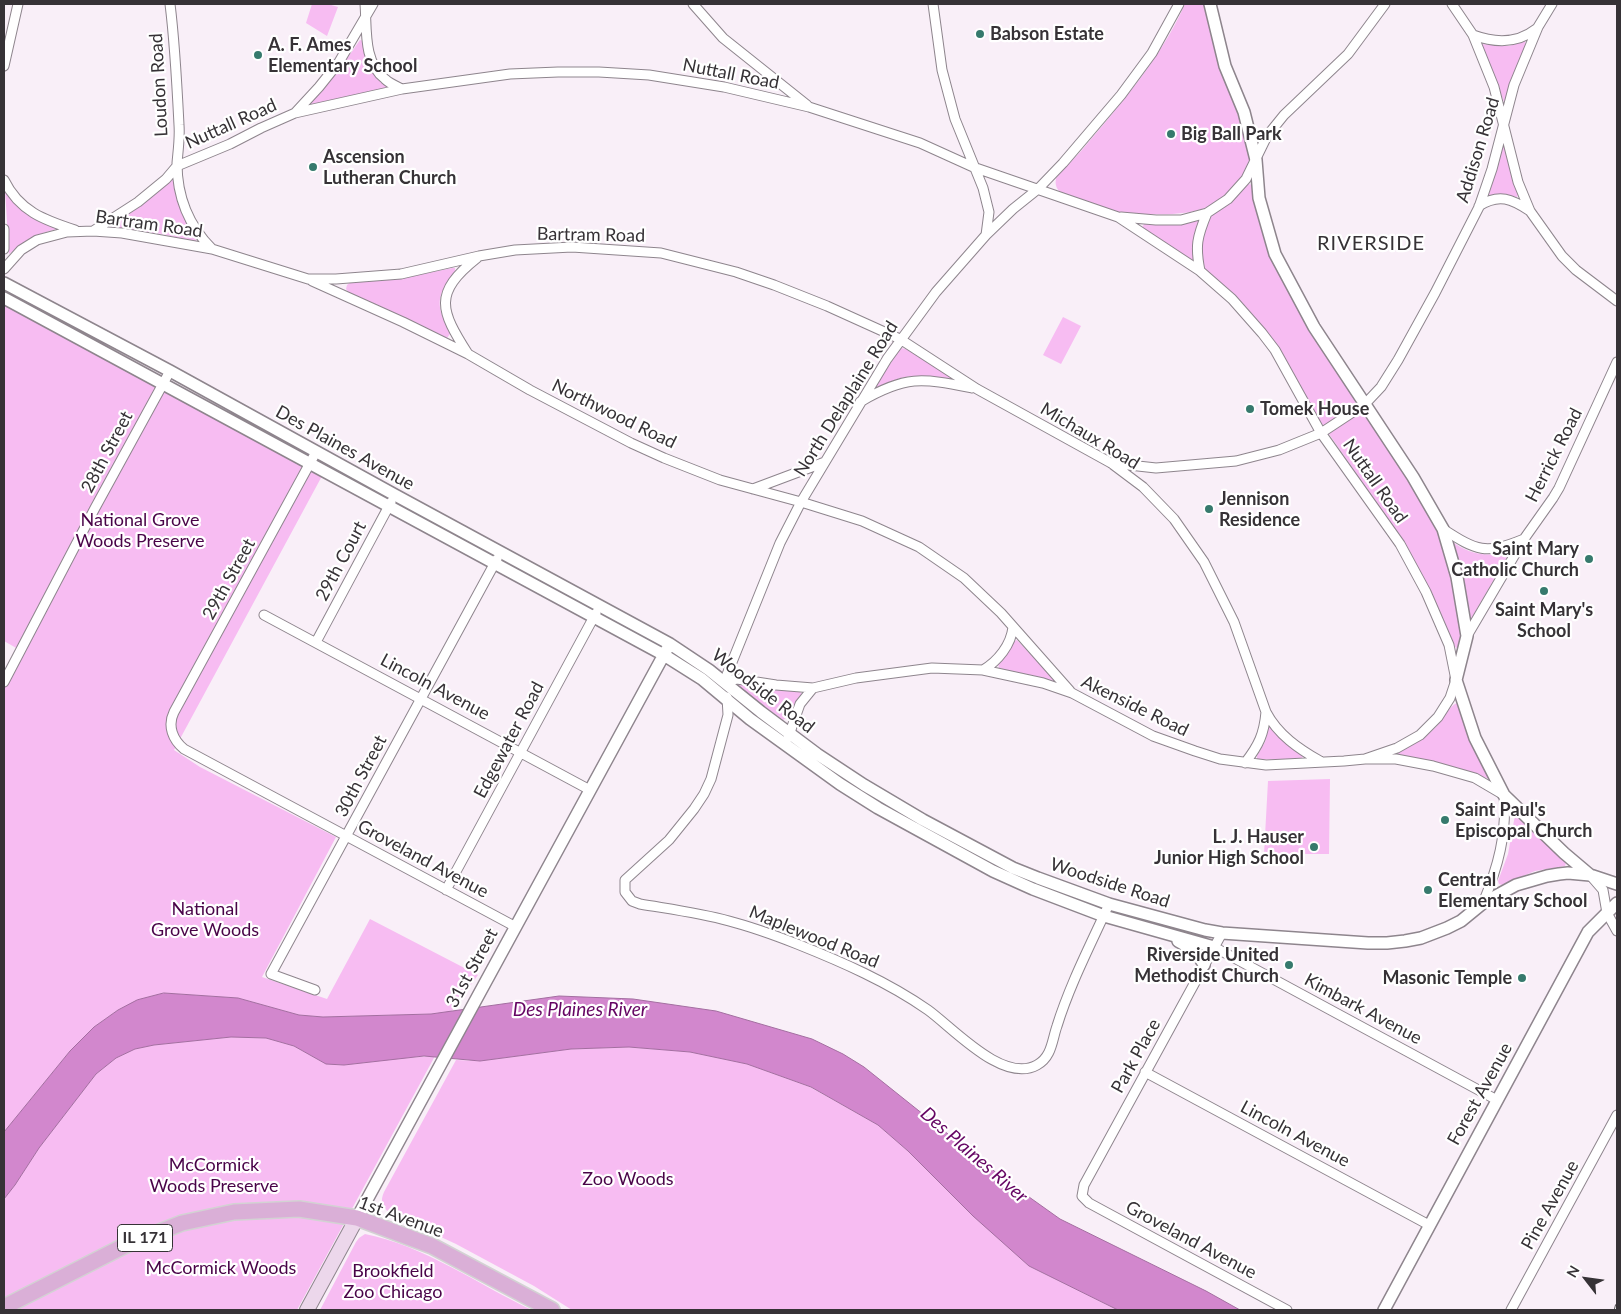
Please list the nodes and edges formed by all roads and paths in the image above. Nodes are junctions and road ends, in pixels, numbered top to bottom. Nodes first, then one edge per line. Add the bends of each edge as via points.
1 (18, 4) edge
2 (170, 4) edge
3 (365, 4) edge
4 (373, 4) edge
5 (693, 4) edge
6 (933, 4) edge
7 (1179, 4) edge
8 (1210, 4) edge
9 (1384, 4) edge
10 (1452, 4) edge
11 (1552, 4) edge
12 (366, 14) junction
13 (1538, 27) junction
14 (1473, 35) junction
15 (4, 66) edge
16 (402, 89) junction
17 (809, 106) junction
18 (295, 113) junction
19 (1504, 125) junction
20 (1256, 160) junction
21 (177, 166) junction
22 (973, 167) junction
23 (4, 180) edge
24 (1038, 189) junction
25 (1479, 206) junction
26 (1530, 211) junction
27 (1207, 213) junction
28 (1118, 217) junction
29 (4, 229) edge
30 (79, 231) junction
31 (93, 231) junction
32 (986, 234) junction
33 (4, 249) edge
34 (212, 249) junction
35 (479, 256) junction
36 (4, 269) edge
37 (1200, 271) junction
38 (308, 279) junction
39 (4, 283) edge
40 (4, 298) edge
41 (1617, 300) edge
42 (900, 339) junction
43 (468, 354) junction
44 (1617, 362) edge
45 (170, 371) junction
46 (162, 384) junction
47 (977, 389) junction
48 (860, 403) junction
49 (1365, 404) junction
50 (1321, 433) junction
51 (316, 452) junction
52 (825, 462) junction
53 (1111, 463) junction
54 (310, 464) junction
55 (752, 490) junction
56 (395, 495) junction
57 (801, 502) junction
58 (389, 506) junction
59 (1443, 529) junction
60 (1524, 539) junction
61 (500, 552) junction
62 (494, 564) junction
63 (600, 606) junction
64 (264, 615) dead end
65 (594, 617) junction
66 (1013, 627) junction
67 (1467, 636) junction
68 (316, 642) junction
69 (670, 644) junction
70 (664, 655) junction
71 (983, 670) junction
72 (1456, 680) junction
73 (4, 682) edge
74 (724, 682) junction
75 (813, 688) junction
76 (1072, 693) junction
77 (421, 699) junction
78 (728, 702) junction
79 (1266, 712) junction
80 (170, 721) joint
81 (790, 734) junction
82 (786, 746) junction
83 (522, 752) junction
84 (1365, 759) junction
85 (1322, 762) junction
86 (1246, 763) junction
87 (590, 790) junction
88 (1504, 795) junction
89 (346, 837) junction
90 (1590, 875) junction
91 (1617, 884) edge
92 (446, 890) junction
93 (1483, 902) junction
94 (1617, 903) edge
95 (1109, 904) junction
96 (1607, 912) junction
97 (1104, 916) junction
98 (516, 927) junction
99 (1617, 931) edge
100 (1164, 933) junction
101 (1222, 933) junction
102 (1214, 948) junction
103 (1204, 966) junction
104 (315, 990) dead end
105 (1145, 1072) junction
106 (1497, 1100) junction
107 (1617, 1116) edge
108 (1082, 1196) joint
109 (357, 1218) junction
110 (1429, 1224) junction
111 (4, 1307) edge
112 (307, 1310) edge
113 (552, 1310) edge
114 (1287, 1310) edge
115 (1384, 1310) edge
116 (1511, 1310) edge

1 - 15 street
2 - 21 street, Loudon Road via 179,129
3 - 12 street
4 - 12 street
5 - 17 street via 723,38
6 - 22 street via 942,70 955,119
7 - 24 street, North Delaplaine Road via 1152,53 1126,88
8 - 20 street via 1225,66 1244,112
9 - 20 street, Nuttall Road via 1348,54 1284,115 1267,136
10 - 14 street
11 - 13 street, Addison Road
12 - 16 street via 368,51 373,64 384,79
12 - 18 street via 339,62
13 - 14 street via 1528,35 1510,40 1493,41
13 - 19 street, Addison Road via 1514,85
14 - 19 street via 1494,87
16 - 17 street, Nuttall Road via 510,74 599,72 649,75 724,87
16 - 18 street, Nuttall Road
17 - 22 street, Nuttall Road via 918,142
18 - 21 street, Nuttall Road
19 - 25 street, Addison Road
19 - 26 street via 1518,182
20 - 27 street, Nuttall Road via 1246,179 1228,199
20 - 49 street via 1259,198 1275,254 1314,327
21 - 31 street, Nuttall Road via 138,202
21 - 34 street, Bartram Road via 186,213
22 - 24 street, Nuttall Road
22 - 32 street via 989,212
23 - 30 street via 28,210
24 - 28 street, Nuttall Road
24 - 32 street, North Delaplaine Road
25 - 26 street via 1488,200 1508,200
25 - 49 street, Addison Road via 1398,360 1381,387
26 - 41 street via 1562,256
27 - 28 street, Nuttall Road via 1180,220
27 - 37 street via 1198,235
28 - 37 street, Nuttall Road
29 - 33 street
30 - 31 street, Bartram Road
30 - 36 street, Bartram Road via 32,242
31 - 34 street, Bartram Road
32 - 42 street, North Delaplaine Road
34 - 38 street, Bartram Road
35 - 38 street, Bartram Road via 401,274
35 - 42 street, Bartram Road via 572,246 661,253 774,285
35 - 43 street, Northwood Road via 450,285 445,302 448,320
37 - 50 street, Nuttall Road via 1262,332
38 - 43 street, Northwood Road
39 - 45 street, Des Plaines Avenue
40 - 46 street, Des Plaines Avenue
42 - 47 street, Michaux Road
42 - 48 street, North Delaplaine Road
43 - 55 street, Northwood Road via 631,443
44 - 60 street, Herrick Road via 1559,488
45 - 46 street, 28th Street
45 - 51 street, Des Plaines Avenue
46 - 54 street, Des Plaines Avenue
46 - 73 street, 28th Street
47 - 48 street, Michaux Road via 912,380
47 - 53 street, Michaux Road
48 - 52 street, North Delaplaine Road
49 - 50 street
49 - 59 street
50 - 53 street via 1279,450 1236,461 1156,468
50 - 72 street, Nuttall Road via 1400,544 1449,645
51 - 54 street, 29th Street
51 - 56 street, Des Plaines Avenue
52 - 55 street
52 - 57 street, North Delaplaine Road
53 - 79 street, Michaux Road via 1143,487 1174,519 1204,562 1234,622
54 - 58 street, Des Plaines Avenue
54 - 80 street, 29th Street
55 - 57 street, Northwood Road
56 - 58 street, 29th Court
56 - 61 street, Des Plaines Avenue
57 - 66 street, Northwood Road via 862,521 919,547 964,578
57 - 74 street, North Delaplaine Road via 780,542
58 - 62 street, Des Plaines Avenue
58 - 68 street, 29th Court
59 - 60 street via 1465,543 1485,550
59 - 67 street via 1457,577
60 - 67 street, Herrick Road
61 - 62 street, 30th Street
61 - 63 street, Des Plaines Avenue
62 - 65 street, Des Plaines Avenue
62 - 77 street, 30th Street
63 - 65 street, Edgewater Road
63 - 69 street, Des Plaines Avenue
64 - 68 street, Lincoln Avenue
65 - 70 street, Des Plaines Avenue
65 - 83 street, Edgewater Road
66 - 71 street via 1002,653
66 - 76 street, Northwood Road
67 - 72 street
68 - 77 street, Lincoln Avenue
69 - 70 street, 31st Street
69 - 74 street, Woodside Road
70 - 78 street, Woodside Road via 702,679
70 - 87 street, 31st Street
71 - 75 street, Akenside Road via 932,668 856,678
71 - 76 street, Akenside Road
72 - 84 street, Akenside Road via 1445,707 1425,730 1397,748
72 - 88 street via 1475,738
74 - 75 street, Akenside Road via 738,679
74 - 78 street, Maplewood Road
74 - 81 street, Woodside Road
75 - 81 street via 800,704
76 - 86 street, Akenside Road via 1153,736 1211,756
77 - 83 street, Lincoln Avenue
77 - 89 street, 30th Street
78 - 82 street, Woodside Road
78 - 97 street, Maplewood Road via 728,715 711,779 694,809 669,840 625,880 624,892 632,901 728,920 828,957 912,1000 965,1042 995,1060 1022,1070 1044,1061 1049,1054 1063,1007
79 - 85 street, Michaux Road via 1287,738
79 - 86 street, Michaux Road via 1260,742
80 - 89 street, Groveland Avenue via 174,736 184,749
81 - 82 street
81 - 95 street, Woodside Road via 890,801 981,851 1038,878
82 - 97 street, Woodside Road via 878,808 993,871
83 - 87 street, Lincoln Avenue
83 - 92 street, Edgewater Road
84 - 85 street, Akenside Road
84 - 88 street, Akenside Road via 1396,759 1433,766 1475,778
85 - 86 street, Akenside Road
87 - 98 street, 31st Street
88 - 90 street
88 - 93 street via 1502,846
89 - 92 street, Groveland Avenue
89 - 104 street, 30th Street via 271,974
90 - 91 street
90 - 93 street, Woodside Road via 1546,876 1516,885
90 - 96 street via 1603,890
92 - 98 street, Groveland Avenue
93 - 101 street, Woodside Road via 1461,920 1435,934 1387,943
94 - 96 street, Forest Avenue
95 - 97 street, Maplewood Road
95 - 101 street, Woodside Road
96 - 99 street
96 - 106 street, Forest Avenue via 1588,932
97 - 100 street, Woodside Road
98 - 109 street, 31st Street
100 - 102 street, Woodside Road
100 - 103 street via 1193,950
101 - 102 street, Park Place
102 - 103 street, Park Place
102 - 106 street, Kimbark Avenue
103 - 105 street, Park Place
105 - 108 street, Park Place via 1082,1189
105 - 110 street, Lincoln Avenue
106 - 110 street, Forest Avenue
107 - 116 street, Pine Avenue
108 - 114 street, Groveland Avenue via 1089,1203
109 - 111 main road, 1st Avenue / IL 171 via 299,1209 234,1212 182,1223 124,1246
109 - 112 main road, 31st Street
109 - 113 main road, 1st Avenue / IL 171 via 432,1246
110 - 115 street, Forest Avenue

